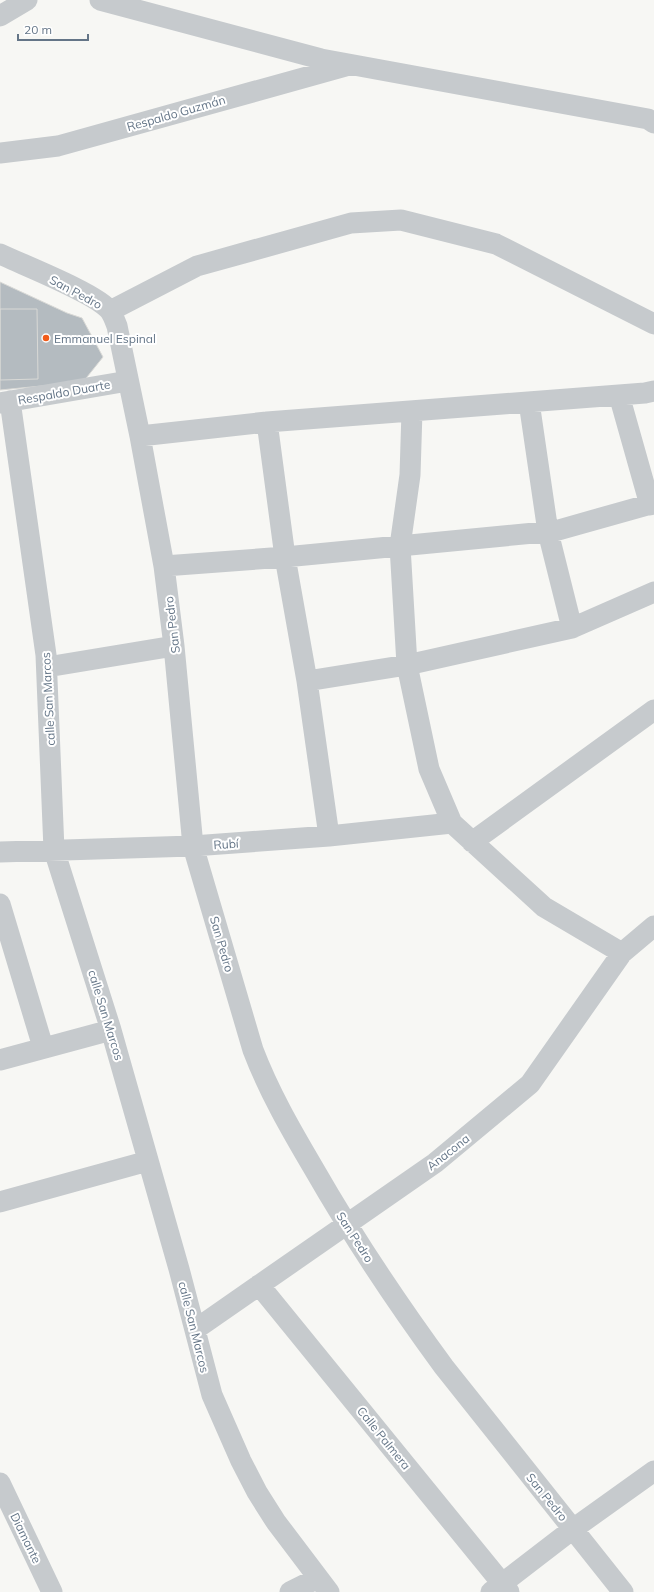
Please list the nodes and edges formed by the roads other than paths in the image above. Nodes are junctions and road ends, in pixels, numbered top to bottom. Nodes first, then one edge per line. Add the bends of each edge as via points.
1 (28, 0) edge
2 (100, 0) edge
3 (0, 16) edge
4 (350, 65) junction
5 (654, 123) edge
6 (0, 153) edge
7 (0, 254) edge
8 (110, 311) junction
9 (654, 324) edge
10 (128, 381) junction
11 (654, 390) edge
12 (619, 395) junction
13 (5, 402) edge
14 (529, 402) junction
15 (412, 412) junction
16 (267, 422) junction
17 (140, 436) junction
18 (652, 504) edge
19 (548, 532) junction
20 (400, 546) junction
21 (285, 557) junction
22 (164, 566) junction
23 (654, 592) edge
24 (572, 628) junction
25 (174, 646) junction
26 (407, 665) junction
27 (47, 667) junction
28 (307, 681) junction
29 (654, 710) edge
30 (452, 823) junction
31 (329, 836) junction
32 (472, 842) junction
33 (193, 846) junction
34 (54, 850) junction
35 (0, 852) edge
36 (0, 904) edge
37 (654, 926) edge
38 (622, 953) junction
39 (111, 1030) junction
40 (43, 1047) junction
41 (0, 1060) edge
42 (148, 1161) junction
43 (0, 1202) edge
44 (346, 1224) junction
45 (259, 1285) junction
46 (196, 1330) junction
47 (654, 1471) edge
48 (0, 1483) edge
49 (573, 1529) junction
50 (323, 1585) edge
51 (501, 1589) edge
52 (52, 1592) edge
53 (290, 1592) edge
54 (623, 1592) edge

1 - 3 street
2 - 4 street
4 - 5 street
4 - 6 street, Respaldo Guzmán via 58,146
7 - 8 street, San Pedro via 81,291
8 - 9 street via 197,266 351,223 401,220 496,244
8 - 10 street, San Pedro via 117,326
10 - 13 street, Respaldo Duarte
10 - 17 street, San Pedro
11 - 12 street
12 - 14 street
12 - 18 street
13 - 27 street, calle San Marcos
14 - 15 street
14 - 19 street
15 - 16 street
15 - 20 street via 410,475
16 - 17 street
16 - 21 street
17 - 22 street, San Pedro
18 - 19 street
19 - 20 street
19 - 24 street
20 - 21 street
20 - 26 street
21 - 22 street
21 - 28 street
22 - 25 street, San Pedro
23 - 24 street
24 - 26 street
25 - 27 street
25 - 33 street, San Pedro
26 - 28 street
26 - 30 street via 429,769
27 - 34 street, calle San Marcos
28 - 31 street
29 - 32 street
30 - 31 street, Rubí
30 - 32 street
31 - 33 street, Rubí
32 - 38 street via 544,907
33 - 34 street, Rubí
33 - 44 street, San Pedro via 261,1072 278,1108
34 - 35 street, Rubí
34 - 39 street, calle San Marcos
36 - 40 street
37 - 38 street, Anacona
38 - 44 street, Anacona via 530,1084 435,1163
39 - 40 street
39 - 42 street, calle San Marcos
40 - 41 street
42 - 43 street
42 - 46 street, calle San Marcos
44 - 45 street, Anacona
44 - 49 street, San Pedro via 444,1367
45 - 46 street, Anacona
45 - 51 street, Calle Palmera
46 - 50 street, calle San Marcos via 212,1395 241,1461 276,1522
47 - 49 street
48 - 52 street, Diamante
49 - 51 street
49 - 54 street, San Pedro
50 - 53 street

